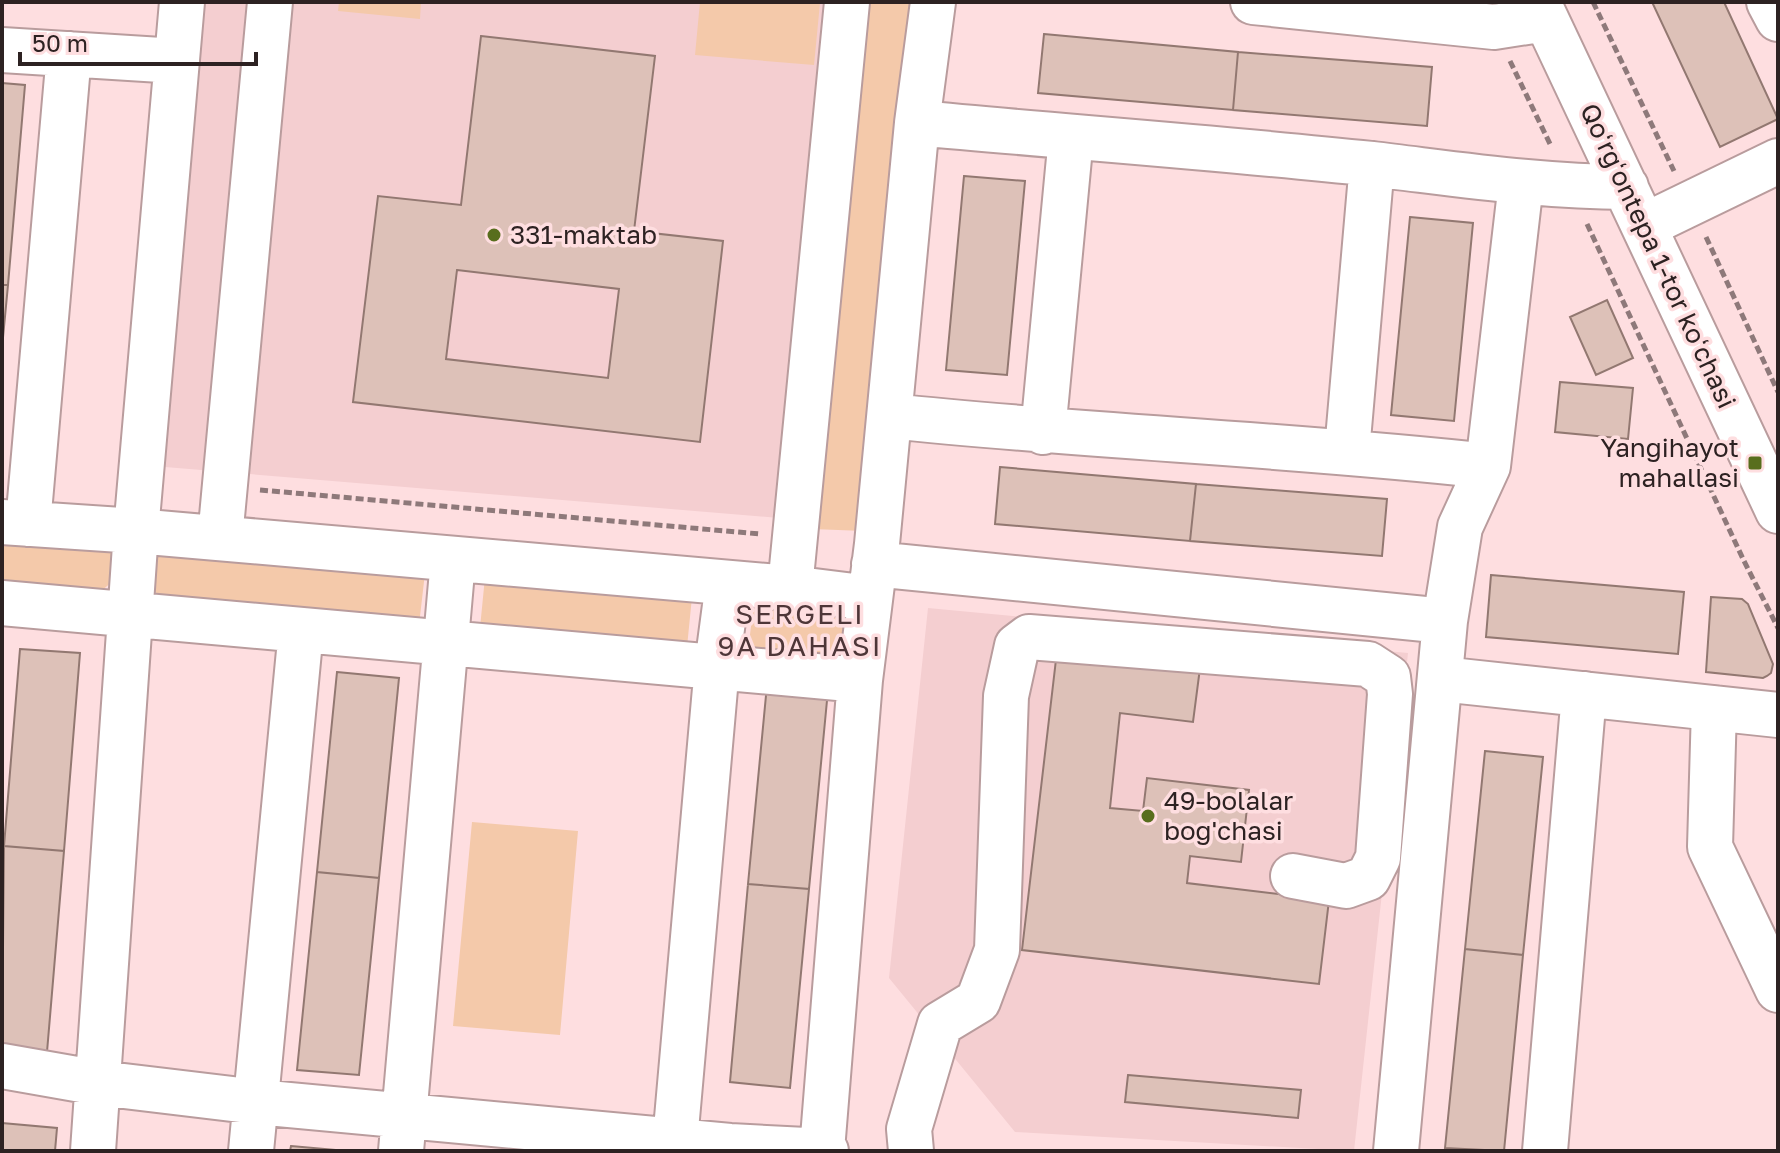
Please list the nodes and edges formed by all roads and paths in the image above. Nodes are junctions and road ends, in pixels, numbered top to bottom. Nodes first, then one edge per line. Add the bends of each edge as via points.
1 (182, 2) edge
2 (270, 2) edge
3 (847, 2) edge
4 (933, 2) edge
5 (1253, 2) edge
6 (1769, 2) edge
7 (1542, 11) edge
8 (1778, 19) edge
9 (1494, 27) junction
10 (2, 50) edge
11 (69, 54) junction
12 (177, 61) junction
13 (917, 123) junction
14 (1071, 137) junction
15 (1778, 161) edge
16 (1372, 164) junction
17 (1521, 183) junction
18 (1570, 187) junction
19 (1635, 207) junction
20 (890, 416) junction
21 (1043, 432) junction
22 (1347, 451) junction
23 (1488, 466) junction
24 (226, 487) junction
25 (1778, 511) edge
26 (15, 523) edge
27 (136, 531) junction
28 (796, 537) junction
29 (220, 538) junction
30 (453, 560) junction
31 (872, 581) junction
32 (728, 583) junction
33 (790, 588) junction
34 (2, 603) edge
35 (132, 613) junction
36 (1445, 621) junction
37 (1778, 628) edge
38 (301, 630) junction
39 (447, 642) junction
40 (717, 666) junction
41 (1441, 679) junction
42 (860, 680) junction
43 (1584, 694) junction
44 (1714, 708) junction
45 (1778, 715) edge
46 (1293, 876) dead end
47 (1778, 990) edge
48 (2, 1066) edge
49 (99, 1083) junction
50 (257, 1102) junction
51 (402, 1134) edge
52 (675, 1141) junction
53 (729, 1148) edge
54 (824, 1150) edge
55 (93, 1151) edge
56 (251, 1151) edge
57 (911, 1151) edge
58 (1396, 1151) edge
59 (1545, 1151) edge

1 - 12 street
2 - 24 street
3 - 28 street
4 - 13 street
5 - 9 street
6 - 8 street
7 - 9 street
7 - 19 street, Qoʻrgʻontepa 1-tor koʻchasi
9 - 18 path
10 - 11 street
11 - 12 street
11 - 26 street
12 - 27 street
13 - 14 street
13 - 20 street
14 - 16 street
14 - 21 street
15 - 19 street
16 - 17 street
16 - 22 street
17 - 18 street
17 - 23 street
18 - 19 street
18 - 37 path
19 - 25 street, Qoʻrgʻontepa 1-tor koʻchasi
20 - 21 street
20 - 31 street
21 - 22 street
22 - 23 street
23 - 36 street via 1460,527
24 - 28 path
24 - 29 street
26 - 27 street
27 - 29 street
27 - 35 street
28 - 33 street
29 - 30 street
30 - 32 street
30 - 39 street
31 - 33 street
31 - 36 street
31 - 42 street
32 - 33 street
32 - 40 street
34 - 35 street
35 - 38 street
35 - 49 street
36 - 41 street
38 - 39 street
38 - 50 street
39 - 40 street
39 - 51 street
40 - 42 street
40 - 52 street
41 - 43 street
41 - 58 street
42 - 54 street
43 - 44 street
43 - 59 street
44 - 45 street
44 - 47 street via 1710,847
46 - 57 street via 1346,886 1368,878 1378,858 1388,677 1368,664 1029,637 1017,646 1006,696 997,950 978,1001 940,1024 909,1129
48 - 49 street
49 - 50 street
49 - 55 street
50 - 51 street
50 - 56 street
51 - 52 street
52 - 53 street
53 - 54 street

